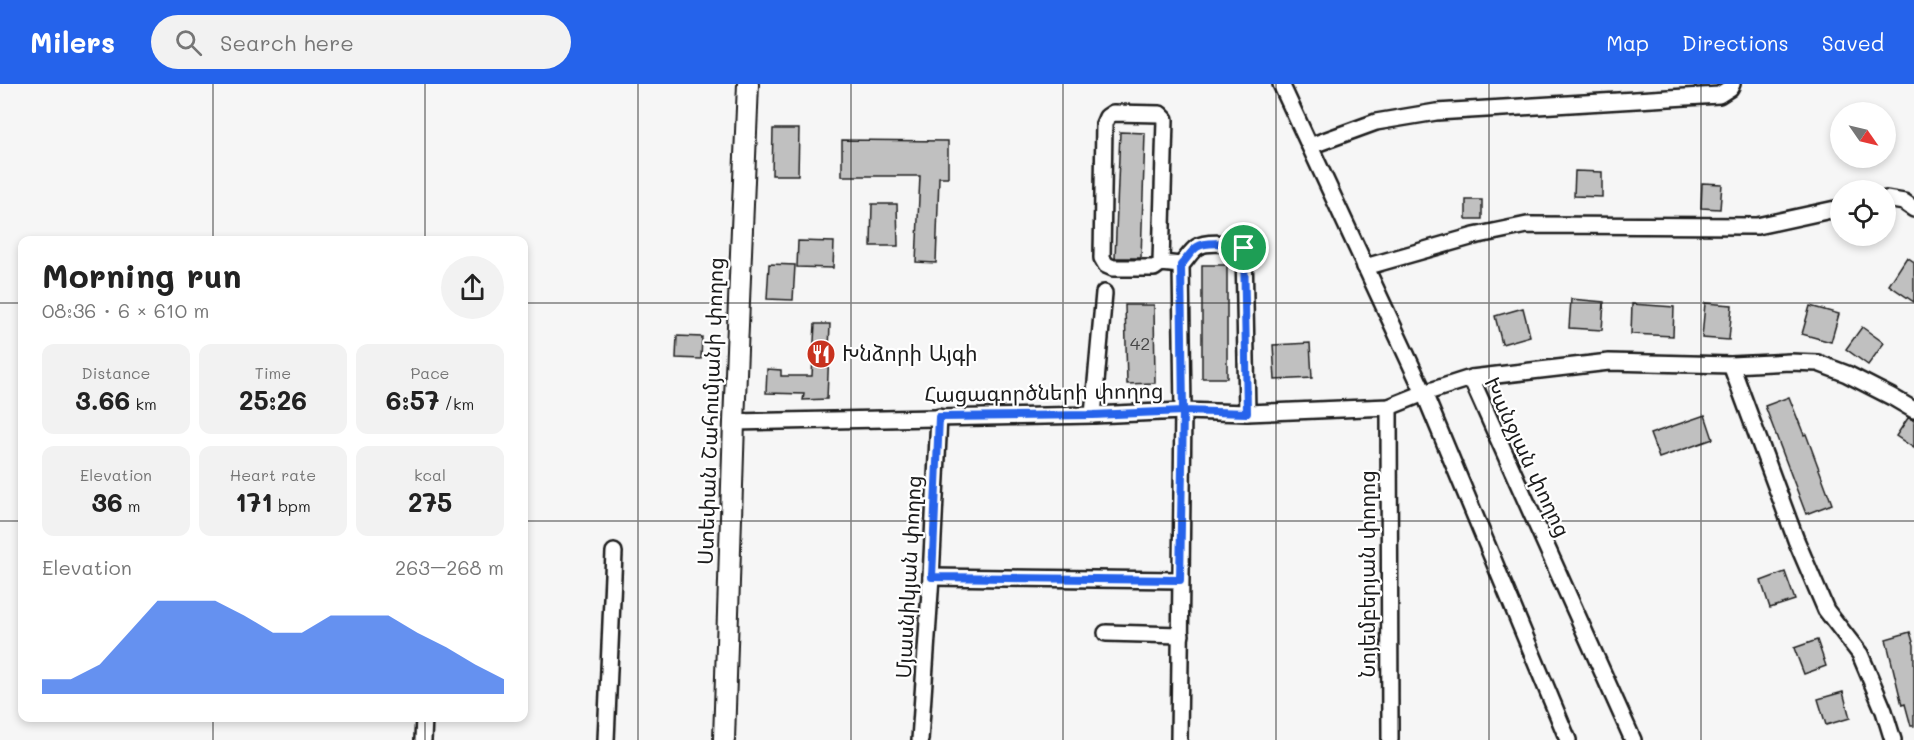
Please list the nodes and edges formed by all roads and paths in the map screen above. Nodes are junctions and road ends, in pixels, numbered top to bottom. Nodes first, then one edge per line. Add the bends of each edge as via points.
1 (748, 84) edge
2 (1281, 84) edge
3 (1732, 84) edge
4 (1310, 146) junction
5 (1896, 201) edge
6 (1914, 209) edge
7 (1830, 210) edge
8 (1161, 263) junction
9 (1181, 265) junction
10 (1365, 267) junction
11 (1104, 293) dead end
12 (1731, 365) junction
13 (1471, 378) junction
14 (1424, 393) junction
15 (1389, 407) junction
16 (1914, 410) edge
17 (1183, 411) junction
18 (1247, 413) junction
19 (1093, 415) junction
20 (939, 417) junction
21 (734, 422) junction
22 (614, 552) dead end
23 (932, 577) junction
24 (1180, 580) junction
25 (1106, 633) dead end
26 (1181, 635) junction
27 (424, 722) edge
28 (423, 740) edge
29 (606, 740) edge
30 (724, 740) edge
31 (920, 740) edge
32 (1179, 740) edge
33 (1390, 740) edge
34 (1568, 740) edge
35 (1633, 740) edge
36 (1893, 740) edge

1 - 21 main road, Ստեփան Շահումյանի փողոց
2 - 4 street
3 - 4 street via 1719,95 1436,112 1376,122
4 - 10 street
5 - 6 street
7 - 10 street via 1757,225 1527,225
8 - 8 street via 1165,119 1160,114 1113,113 1104,124 1102,258 1113,268 1154,268
8 - 9 street
9 - 17 street
9 - 18 street via 1198,246 1237,244 1244,248
10 - 14 street
11 - 19 street
12 - 13 street via 1609,362
12 - 16 street via 1818,363
12 - 36 street via 1826,610 1860,654
13 - 14 street, Խանջյան փողոց
13 - 35 street, Խանջյան փողոց
14 - 15 street, Հացագործների փողոց
14 - 34 street
15 - 18 street, Հացագործների փողոց
15 - 33 street, Նոյեմբերյան փողոց
17 - 18 street, Հացագործների փողոց
17 - 19 street, Հացագործների փողոց
17 - 24 street
19 - 20 street, Հացագործների փողոց
20 - 21 street, Հացագործների փողոց
20 - 23 street, Մյասնիկյան փողոց
21 - 30 main road, Ստեփան Շահումյանի փողոց
22 - 29 street
23 - 24 street
23 - 31 street, Մյասնիկյան փողոց
24 - 26 street
25 - 26 street
26 - 32 street
27 - 28 street

